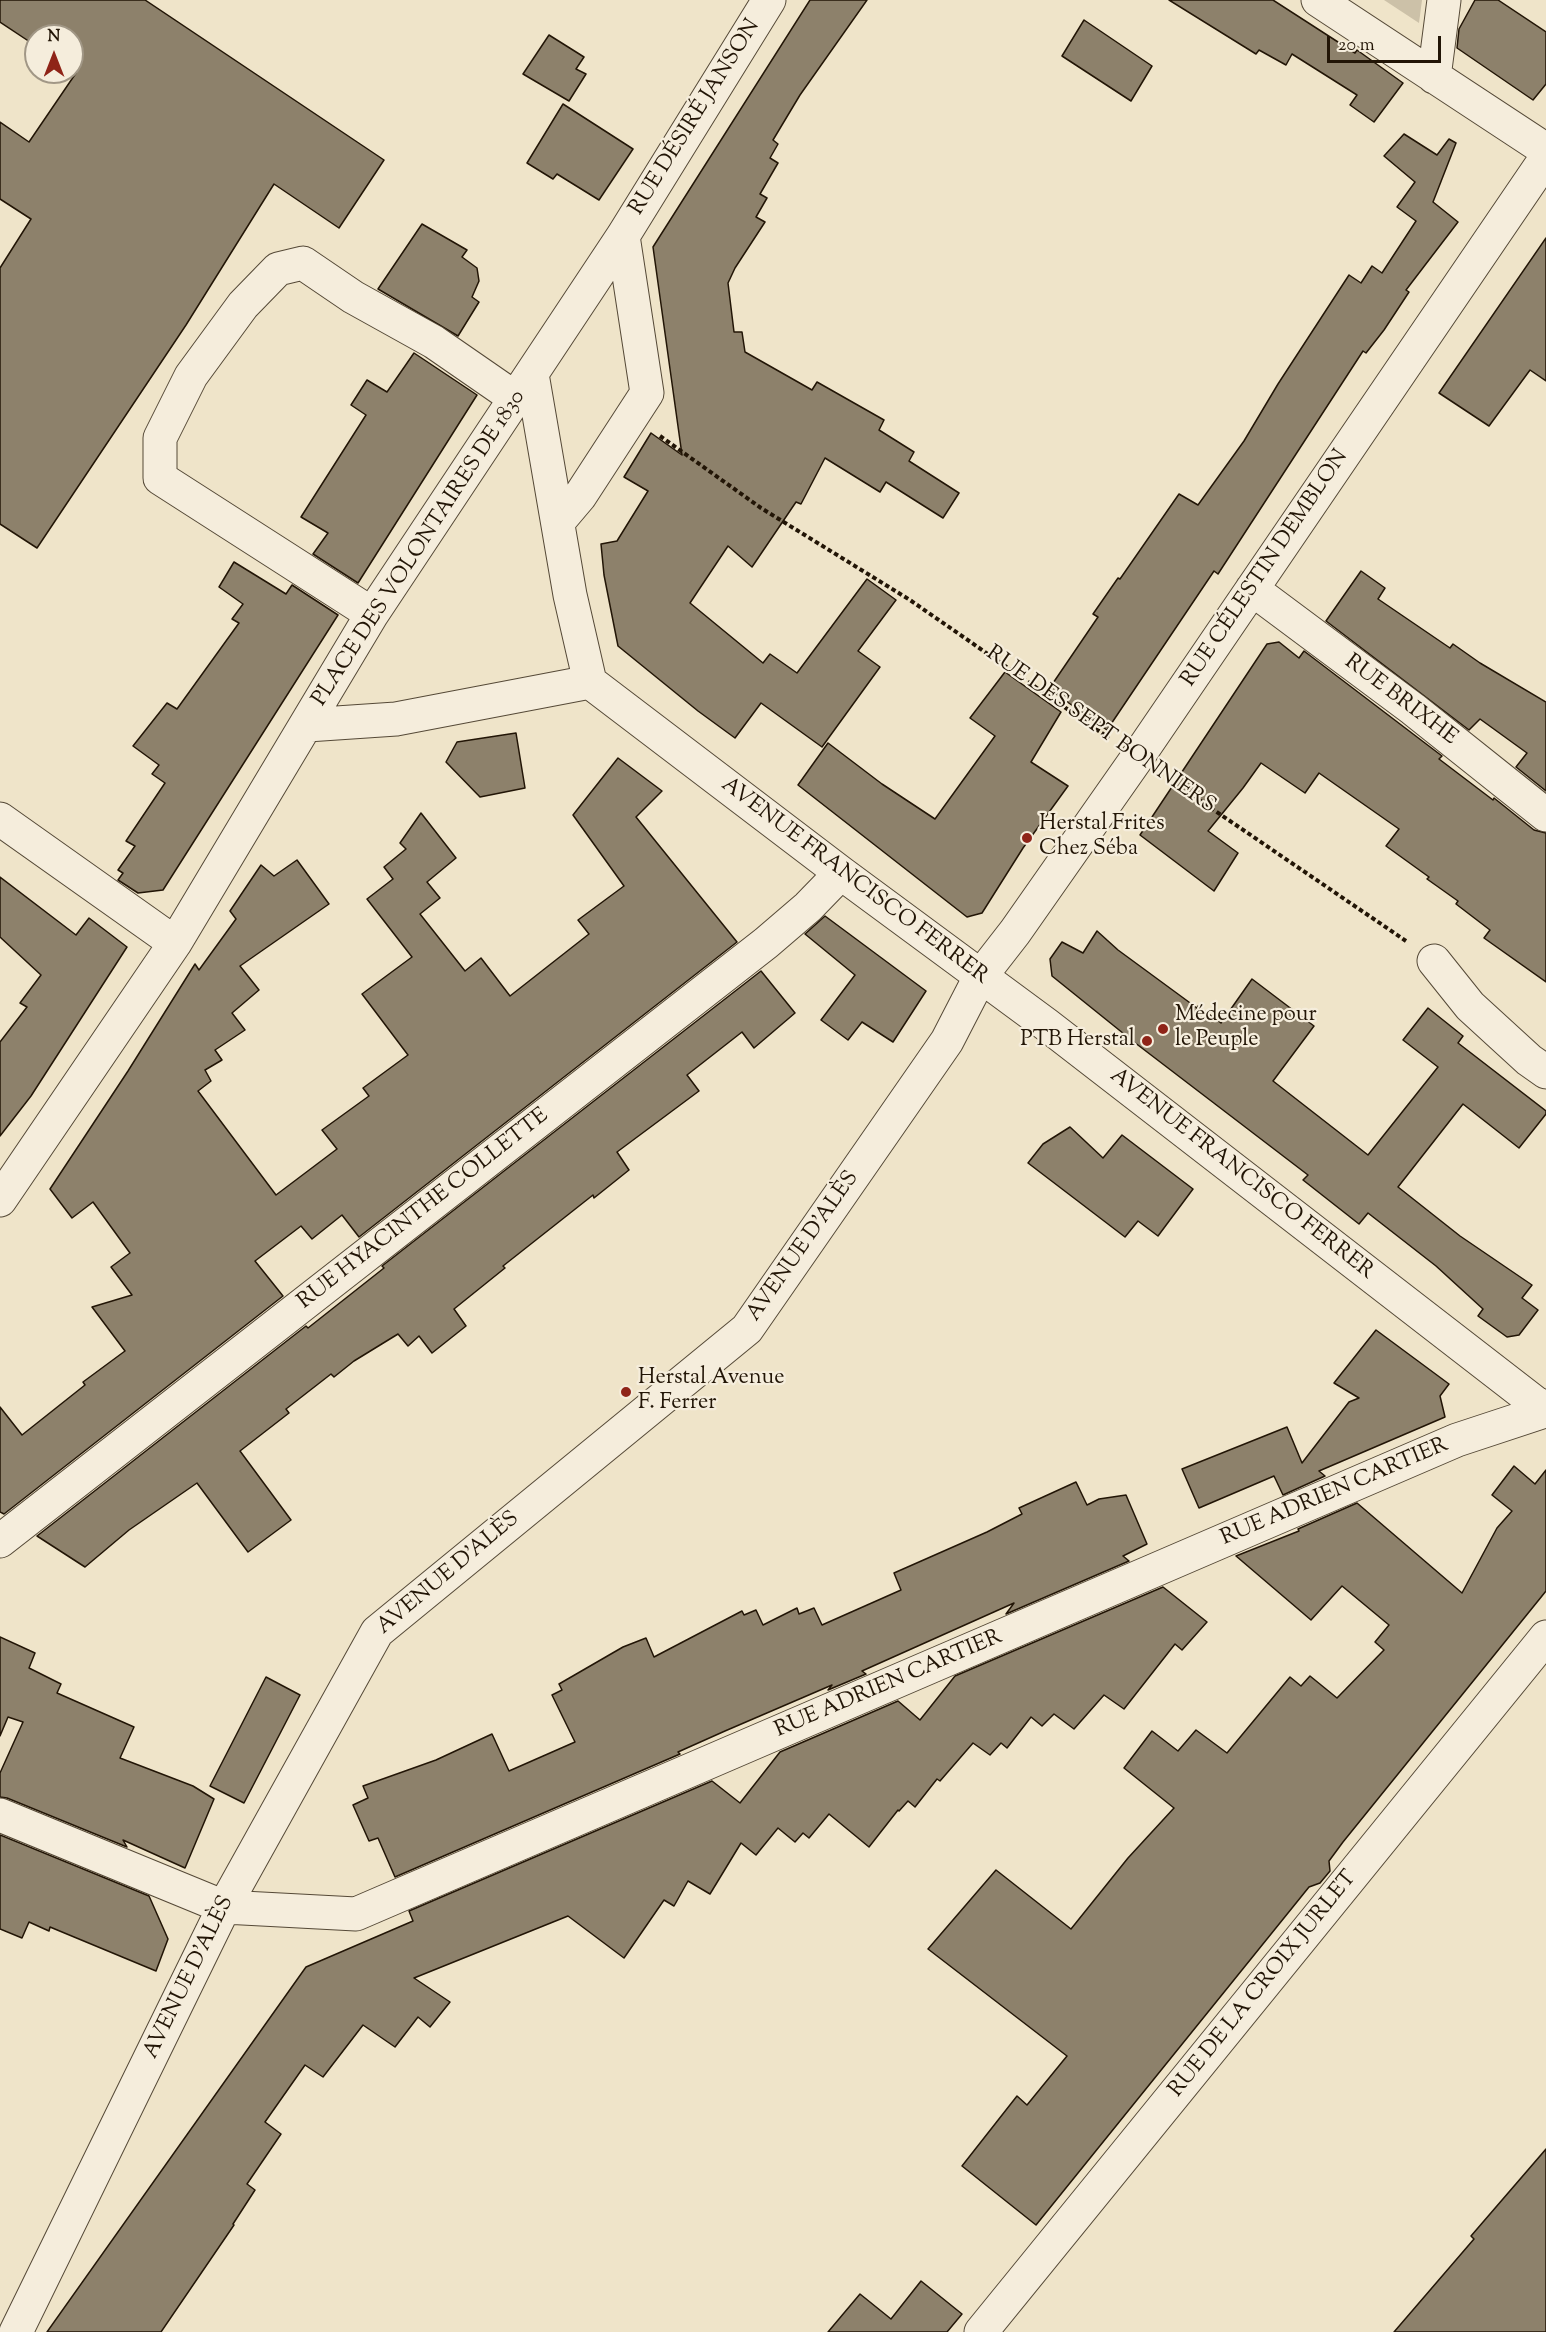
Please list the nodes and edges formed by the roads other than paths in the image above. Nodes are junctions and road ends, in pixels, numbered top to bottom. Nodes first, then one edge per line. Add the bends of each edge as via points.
1 (769, 0) edge
2 (1318, 0) edge
3 (1444, 0) edge
4 (1434, 77) junction
5 (1546, 150) edge
6 (1546, 158) edge
7 (623, 236) junction
8 (524, 386) junction
9 (558, 522) junction
10 (1252, 589) junction
11 (372, 614) junction
12 (590, 682) junction
13 (308, 725) junction
14 (1546, 814) edge
15 (0, 819) edge
16 (841, 873) junction
17 (175, 943) junction
18 (1434, 961) road end
19 (980, 977) junction
20 (1546, 1072) edge
21 (0, 1200) edge
22 (1546, 1410) edge
23 (0, 1541) edge
24 (1546, 1637) edge
25 (0, 1815) edge
26 (224, 1907) junction
27 (16, 2332) edge
28 (981, 2332) edge

1 - 7 street, RUE DÉSIRÉ JANSON
2 - 4 street
3 - 4 street
4 - 5 street
6 - 10 street, RUE CÉLESTIN DEMBLON
7 - 8 street, PLACE DES VOLONTAIRES DE 1830
7 - 9 street via 647,393 580,496
8 - 9 street, PLACE DES VOLONTAIRES DE 1830
8 - 11 street, PLACE DES VOLONTAIRES DE 1830
8 - 11 street via 353,297 303,263 278,269 243,305 191,376 160,438 160,478
9 - 12 street, PLACE DES VOLONTAIRES DE 1830
10 - 14 street, RUE BRIXHE
10 - 19 street, RUE CÉLESTIN DEMBLON via 1016,932
11 - 13 street, PLACE DES VOLONTAIRES DE 1830
12 - 13 street, PLACE DES VOLONTAIRES DE 1830 via 396,718
12 - 16 street, AVENUE FRANCISCO FERRER
13 - 17 street, PLACE DES VOLONTAIRES DE 1830
15 - 17 street
16 - 19 street, AVENUE FRANCISCO FERRER
16 - 23 street, RUE HYACINTHE COLLETTE via 766,944
17 - 21 street, PLACE DES VOLONTAIRES DE 1830
18 - 20 street via 1470,1006
19 - 22 street, AVENUE FRANCISCO FERRER
19 - 26 street, AVENUE D'ALÈS via 947,1041 747,1329 376,1632
22 - 26 street, RUE ADRIEN CARTIER via 1457,1440 356,1914
24 - 28 street, RUE DE LA CROIX JURLET
25 - 26 street, RUE ADRIEN CARTIER
26 - 27 street, AVENUE D'ALÈS

